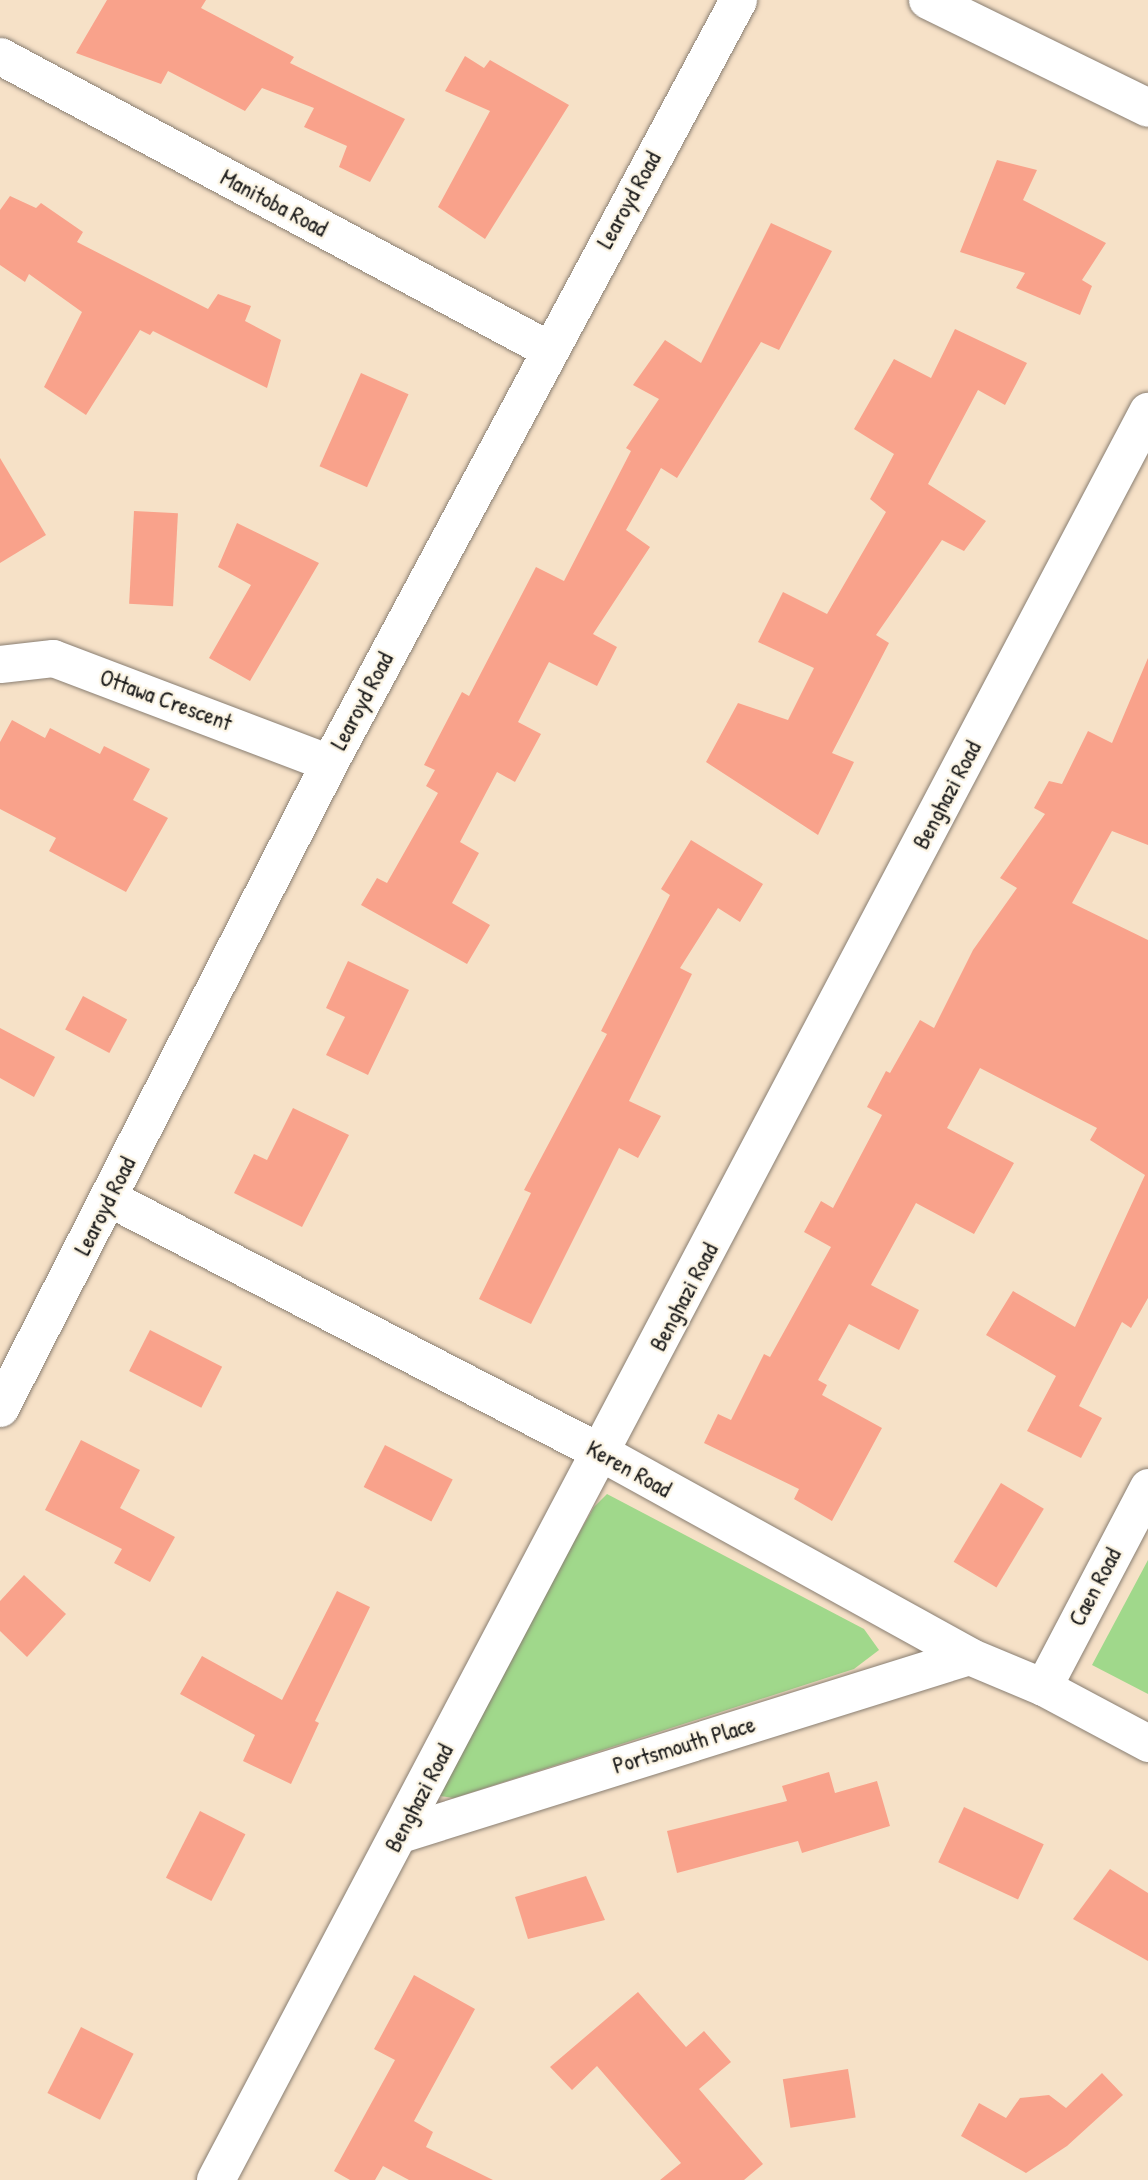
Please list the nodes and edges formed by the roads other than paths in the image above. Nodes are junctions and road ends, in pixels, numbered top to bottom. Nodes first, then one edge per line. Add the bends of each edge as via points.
1 (738, 0) edge
2 (928, 0) edge
3 (0, 56) edge
4 (1148, 108) edge
5 (548, 349) junction
6 (1148, 412) edge
7 (0, 664) edge
8 (329, 762) junction
9 (109, 1198) junction
10 (12, 1357) edge
11 (0, 1408) edge
12 (602, 1453) junction
13 (1148, 1487) edge
14 (969, 1656) junction
15 (1043, 1688) junction
16 (1148, 1743) edge
17 (400, 1834) junction
18 (216, 2180) edge

1 - 5 street, Learoyd Road
2 - 4 street
3 - 5 street, Manitoba Road
5 - 8 street, Learoyd Road
6 - 12 street, Benghazi Road
7 - 8 street, Ottawa Crescent via 52,658
8 - 9 street, Learoyd Road
9 - 10 street, Learoyd Road
9 - 12 street, Keren Road
10 - 11 street, Learoyd Road
12 - 14 street, Keren Road
12 - 17 street, Benghazi Road
13 - 15 street, Caen Road
14 - 15 street, Keren Road
14 - 17 street, Portsmouth Place
15 - 16 street, Keren Road
17 - 18 street, Benghazi Road

